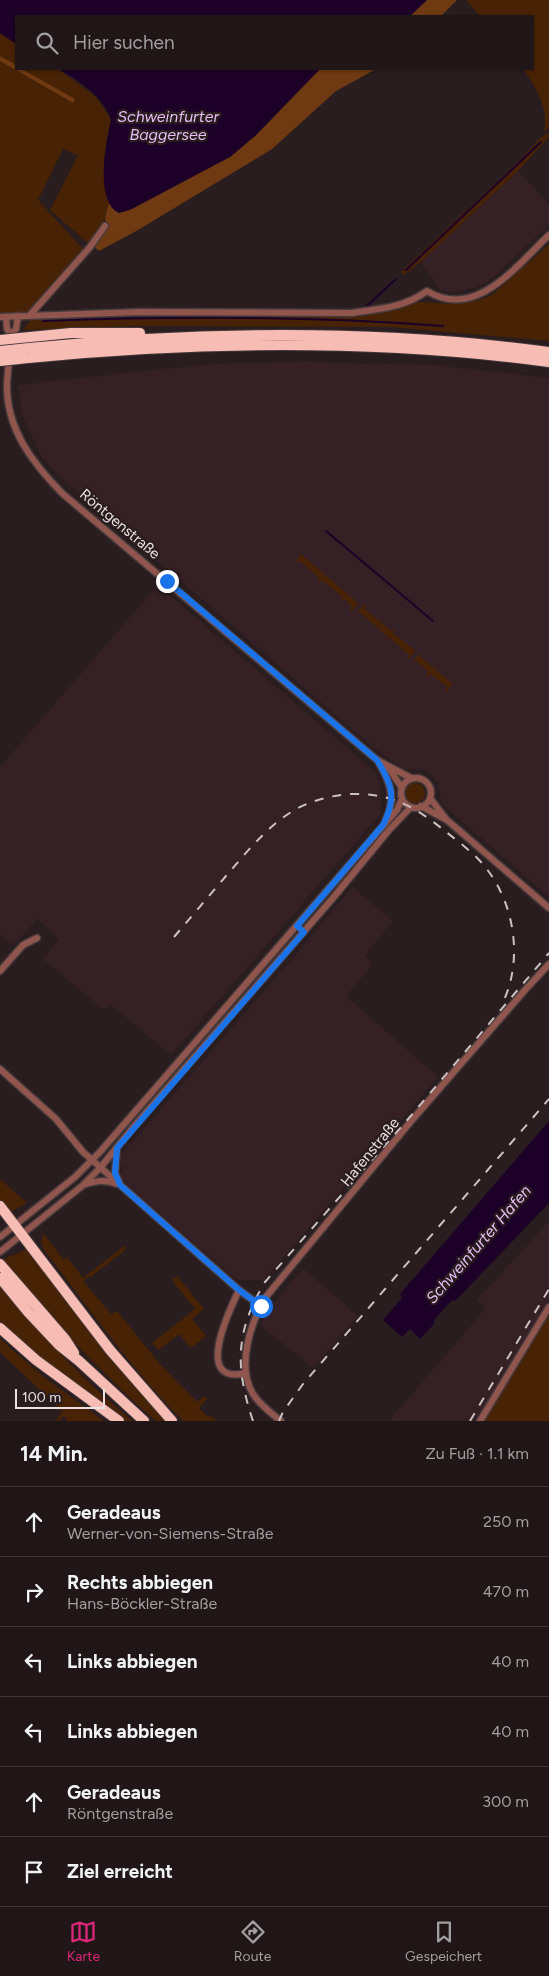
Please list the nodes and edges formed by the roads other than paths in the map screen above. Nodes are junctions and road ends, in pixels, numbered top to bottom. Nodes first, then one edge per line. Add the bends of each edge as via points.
1 (105, 226) dead end
2 (549, 236) edge
3 (30, 315) junction
4 (18, 316) junction
5 (3, 317) edge
6 (11, 334) junction
7 (176, 337) junction
8 (0, 340) edge
9 (0, 351) edge
10 (549, 352) edge
11 (29, 353) junction
12 (0, 361) edge
13 (549, 362) edge
14 (377, 760) junction
15 (387, 766) junction
16 (411, 778) junction
17 (402, 788) junction
18 (430, 798) junction
19 (402, 799) junction
20 (421, 806) junction
21 (411, 807) junction
22 (447, 820) junction
23 (383, 825) junction
24 (352, 861) junction
25 (360, 867) junction
26 (327, 892) junction
27 (333, 898) junction
28 (549, 908) edge
29 (297, 926) junction
30 (304, 932) junction
31 (37, 938) dead end
32 (547, 967) edge
33 (0, 971) edge
34 (209, 1025) junction
35 (217, 1031) junction
36 (0, 1069) edge
37 (144, 1101) junction
38 (151, 1107) junction
39 (117, 1148) junction
40 (92, 1160) junction
41 (100, 1168) junction
42 (120, 1185) junction
43 (82, 1186) junction
44 (0, 1206) edge
45 (14, 1226) junction
46 (22, 1235) junction
47 (0, 1237) edge
48 (0, 1252) edge
49 (0, 1264) edge
50 (5, 1279) edge
51 (239, 1290) junction
52 (261, 1306) junction
53 (549, 1307) edge
54 (0, 1328) edge
55 (246, 1373) junction
56 (118, 1421) edge
57 (144, 1421) edge
58 (172, 1421) edge
59 (281, 1421) edge
60 (480, 1421) edge

1 - 3 street
2 - 3 street via 494,287 482,294 453,300 436,297 427,291 416,299 380,310 345,314
3 - 4 street
4 - 5 street
4 - 6 street, Röntgenstraße via 16,329
5 - 6 street, Röntgenstraße
6 - 14 street, Röntgenstraße via 7,386 12,419 31,458 47,478
7 - 8 highway, bridge via 109,332
7 - 10 highway via 348,336 419,339
7 - 11 highway
9 - 11 highway, bridge
11 - 12 highway, bridge
11 - 13 highway via 262,344 418,349
14 - 15 street, Röntgenstraße
14 - 23 street via 392,793
15 - 16 street, Röntgenstraße
15 - 17 street, Röntgenstraße
16 - 17 street
16 - 18 street via 425,781 430,788
17 - 19 street
18 - 20 street
18 - 22 street
19 - 21 street
19 - 23 street
20 - 21 street
20 - 22 street
21 - 25 street
22 - 28 street
23 - 24 street
24 - 25 street
24 - 26 street
25 - 27 street
26 - 27 street
26 - 29 street
27 - 30 street
29 - 30 street
29 - 34 street
30 - 35 street
31 - 33 street via 23,945
32 - 52 street, Hafenstraße via 381,1156
34 - 35 street
34 - 37 street
35 - 38 street
36 - 40 street via 56,1119
37 - 38 street
37 - 40 street
38 - 39 street
39 - 41 street
39 - 42 street via 115,1173
40 - 41 street
40 - 45 street
41 - 42 street
41 - 43 street
42 - 43 street via 106,1181
42 - 51 street
43 - 46 street
44 - 45 highway
45 - 46 highway
45 - 47 street
46 - 48 street
46 - 58 highway via 141,1387
49 - 50 highway
50 - 57 highway via 65,1339 79,1361
51 - 52 street
51 - 55 street via 220,1339 218,1363 222,1371 229,1374
52 - 55 street, Hafenstraße via 248,1344
53 - 60 street
54 - 56 highway via 36,1360
55 - 59 street, Hafenstraße via 256,1399

